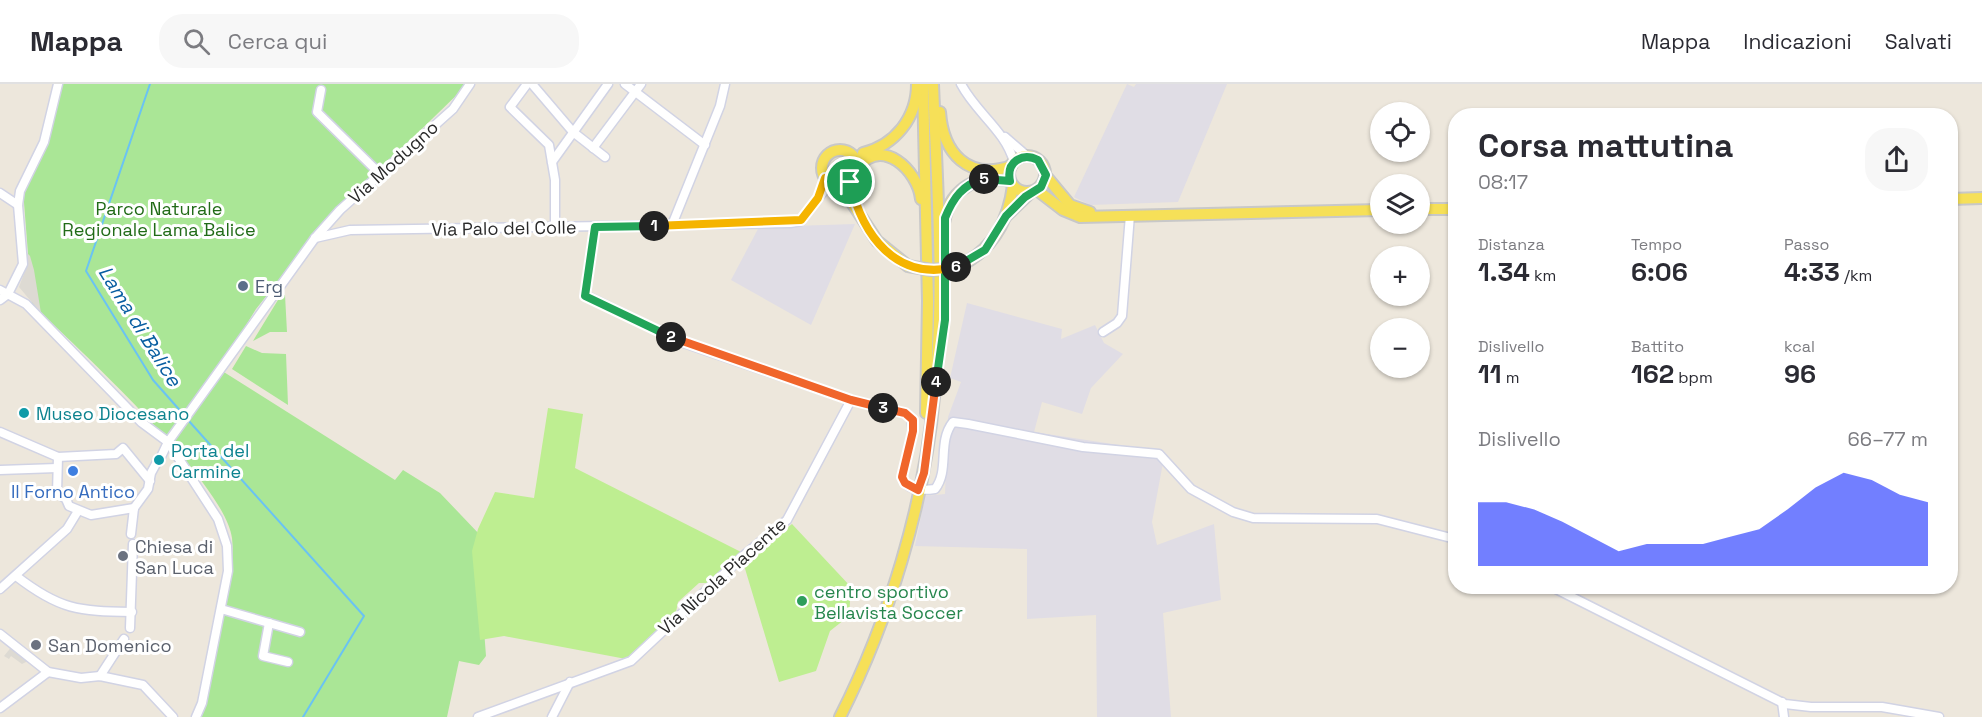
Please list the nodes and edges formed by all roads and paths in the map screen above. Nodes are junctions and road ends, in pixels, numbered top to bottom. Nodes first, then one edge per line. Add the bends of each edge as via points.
1 (58, 84) edge
2 (470, 84) edge
3 (527, 84) edge
4 (532, 84) edge
5 (608, 84) edge
6 (625, 84) edge
7 (641, 84) edge
8 (725, 84) edge
9 (917, 84) edge
10 (923, 84) edge
11 (933, 84) edge
12 (939, 84) edge
13 (961, 84) edge
14 (321, 90) dead end
15 (636, 92) junction
16 (573, 132) junction
17 (1003, 136) junction
18 (705, 145) junction
19 (593, 148) junction
20 (853, 155) junction
21 (1027, 156) junction
22 (605, 157) dead end
23 (552, 162) junction
24 (1012, 164) junction
25 (858, 168) junction
26 (380, 174) junction
27 (1046, 175) junction
28 (837, 182) junction
29 (1012, 184) junction
30 (1034, 191) junction
31 (0, 193) edge
32 (1982, 198) edge
33 (1958, 199) edge
34 (18, 204) junction
35 (1430, 209) edge
36 (1448, 209) edge
37 (1370, 210) edge
38 (1102, 215) junction
39 (1130, 215) junction
40 (1006, 216) junction
41 (333, 218) junction
42 (672, 225) junction
43 (555, 227) junction
44 (595, 227) junction
45 (350, 230) junction
46 (315, 238) junction
47 (4, 292) edge
48 (0, 300) edge
49 (1102, 332) dead end
50 (929, 333) junction
51 (937, 363) junction
52 (851, 400) junction
53 (0, 432) edge
54 (168, 442) junction
55 (53, 455) junction
56 (57, 469) junction
57 (0, 471) edge
58 (149, 485) junction
59 (918, 490) junction
60 (134, 508) junction
61 (78, 511) junction
62 (1448, 537) edge
63 (16, 576) junction
64 (0, 589) edge
65 (1566, 594) edge
66 (221, 609) junction
67 (132, 612) junction
68 (269, 623) junction
69 (130, 628) dead end
70 (300, 632) dead end
71 (0, 634) edge
72 (124, 639) dead end
73 (288, 662) dead end
74 (48, 672) junction
75 (100, 676) junction
76 (570, 682) junction
77 (1782, 702) junction
78 (0, 708) edge
79 (173, 717) edge
80 (196, 717) edge
81 (478, 717) edge
82 (552, 717) edge
83 (840, 717) edge
84 (1784, 717) edge
85 (1939, 717) edge

1 - 34 street via 44,142 23,183
2 - 26 street, Via Modugno via 453,109
3 - 23 street via 510,107 549,145
4 - 16 street
5 - 16 street
6 - 15 street
7 - 15 street
8 - 18 street
9 - 20 main road via 915,105 902,128 884,145
10 - 50 main road
11 - 51 main road
12 - 24 main road via 943,132 951,151 969,166 981,170 992,171
13 - 17 street via 974,105
14 - 26 street via 317,112
15 - 18 street
15 - 19 street
16 - 19 street
16 - 23 street
17 - 21 street
17 - 24 street
18 - 42 street
19 - 22 street
20 - 25 main road
20 - 28 main road via 842,150 830,152 823,161
21 - 24 main road
21 - 27 main road via 1038,160
23 - 43 street
24 - 29 main road
25 - 28 main road
25 - 50 main road via 874,156 892,158 903,163 920,186
26 - 41 street, Via Modugno
27 - 30 main road
27 - 38 main road via 1070,205
28 - 40 main road, bridge via 877,242 908,266 954,268 985,250
28 - 42 street, Via Palo del Colle via 801,220
29 - 30 main road via 1021,192
29 - 40 main road
29 - 51 main road via 988,178 973,182 956,196 947,212 943,228 945,320
30 - 38 main road via 1071,215
30 - 40 main road
31 - 34 street
32 - 33 main road
34 - 47 street via 23,264
35 - 36 main road
37 - 39 main road
38 - 39 main road
39 - 49 street via 1122,316
41 - 45 street via 338,231
41 - 46 street, Via Modugno
42 - 44 street, Via Palo del Colle
43 - 44 street, Via Palo del Colle
43 - 45 street, Via Palo del Colle
44 - 52 street via 585,296 681,342
45 - 46 street, Via Palo del Colle
46 - 54 street, Via Modugno
47 - 48 street
47 - 54 street via 26,304 141,422
50 - 59 main road
51 - 59 main road via 928,447
52 - 59 street via 905,413 911,418 913,431 902,477
52 - 76 street, Via Nicola Piacente via 787,520 631,661
53 - 55 street
54 - 58 street, Via Modugno
54 - 66 street via 224,534 228,571
55 - 56 street
55 - 58 street via 116,454 124,449
56 - 57 street
56 - 61 street via 57,494
58 - 60 street, Via Modugno
59 - 62 street via 935,489 942,480 945,431 953,422 1083,447 1153,452 1191,489 1233,512 1253,518 1377,519
59 - 83 main road via 891,593
60 - 61 street via 91,514
60 - 67 street via 129,588
61 - 63 street via 67,529
63 - 64 street
63 - 67 street via 37,592 75,609
65 - 77 street
66 - 68 street
66 - 80 street
67 - 69 street
68 - 70 street
68 - 73 street via 263,656
71 - 74 street
72 - 75 street
74 - 75 street via 81,678
74 - 78 street
75 - 79 street via 143,685
76 - 81 street, Via Nicola Piacente
76 - 82 street
77 - 84 street
77 - 85 street via 1811,707 1882,707

